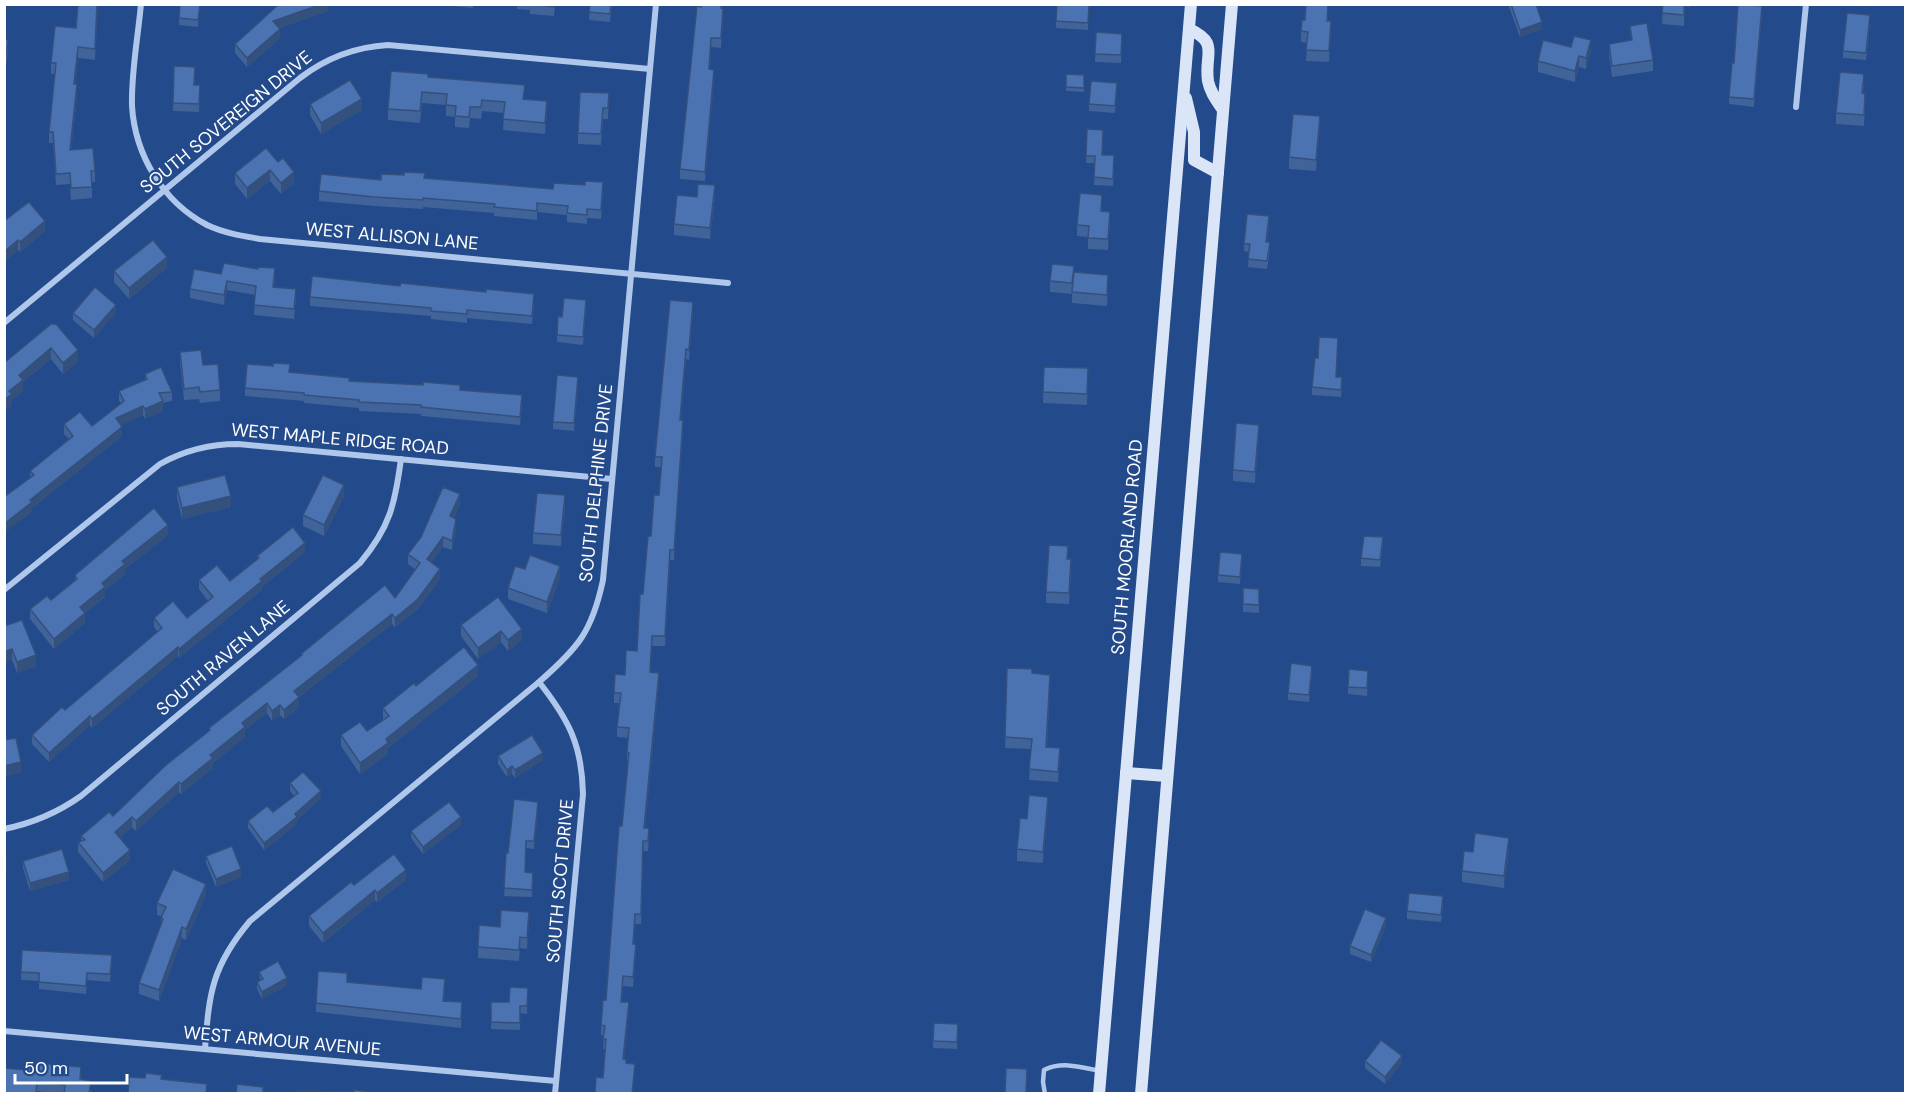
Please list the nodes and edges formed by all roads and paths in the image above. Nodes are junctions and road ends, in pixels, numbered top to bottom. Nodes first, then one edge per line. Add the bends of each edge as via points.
1 (141, 4) edge
2 (656, 4) edge
3 (1191, 4) edge
4 (1232, 4) edge
5 (1806, 4) edge
6 (1189, 29) junction
7 (650, 69) junction
8 (1184, 88) junction
9 (1796, 107) dead end
10 (1223, 110) junction
11 (1218, 173) junction
12 (165, 190) junction
13 (631, 274) junction
14 (728, 282) dead end
15 (4, 323) edge
16 (401, 459) junction
17 (612, 479) junction
18 (4, 590) edge
19 (539, 682) junction
20 (1126, 772) junction
21 (1167, 776) junction
22 (4, 829) edge
23 (4, 1031) edge
24 (205, 1049) junction
25 (1101, 1071) junction
26 (556, 1081) junction
27 (555, 1094) edge
28 (1045, 1094) edge
29 (1099, 1094) edge
30 (1141, 1094) edge

1 - 12 street, WEST ALLISON LANE via 134,125 140,149
2 - 7 street, SOUTH DELPHINE DRIVE
3 - 6 main road, SOUTH MOORLAND ROAD
4 - 10 main road
5 - 9 street
6 - 8 main road, SOUTH MOORLAND ROAD
6 - 10 main road via 1208,42 1208,81
7 - 12 street, SOUTH SOVEREIGN DRIVE via 388,45 343,53 312,68
7 - 13 street, SOUTH DELPHINE DRIVE
8 - 11 main road via 1194,132 1194,160
8 - 20 main road, SOUTH MOORLAND ROAD
10 - 11 main road
11 - 21 main road
12 - 13 street, WEST ALLISON LANE via 184,210 236,235
12 - 15 street, SOUTH SOVEREIGN DRIVE
13 - 14 street, WEST ALLISON LANE
13 - 17 street, SOUTH DELPHINE DRIVE
16 - 17 street, WEST MAPLE RIDGE ROAD
16 - 18 street, WEST MAPLE RIDGE ROAD via 238,444 189,450 146,473
16 - 22 street, SOUTH RAVEN LANE via 386,525 360,563 81,796 46,817
17 - 19 street, SOUTH DELPHINE DRIVE via 598,603 580,642
19 - 24 street, SOUTH DELPHINE DRIVE via 250,921 229,947 213,981
19 - 26 street, SOUTH SCOT DRIVE via 560,709 578,748 583,794
20 - 21 main road
20 - 25 main road, SOUTH MOORLAND ROAD
21 - 30 main road
23 - 24 street, WEST ARMOUR AVENUE
24 - 26 street, WEST ARMOUR AVENUE
25 - 28 lane via 1055,1065 1044,1070
25 - 29 main road, SOUTH MOORLAND ROAD
26 - 27 street, SOUTH SCOT DRIVE

